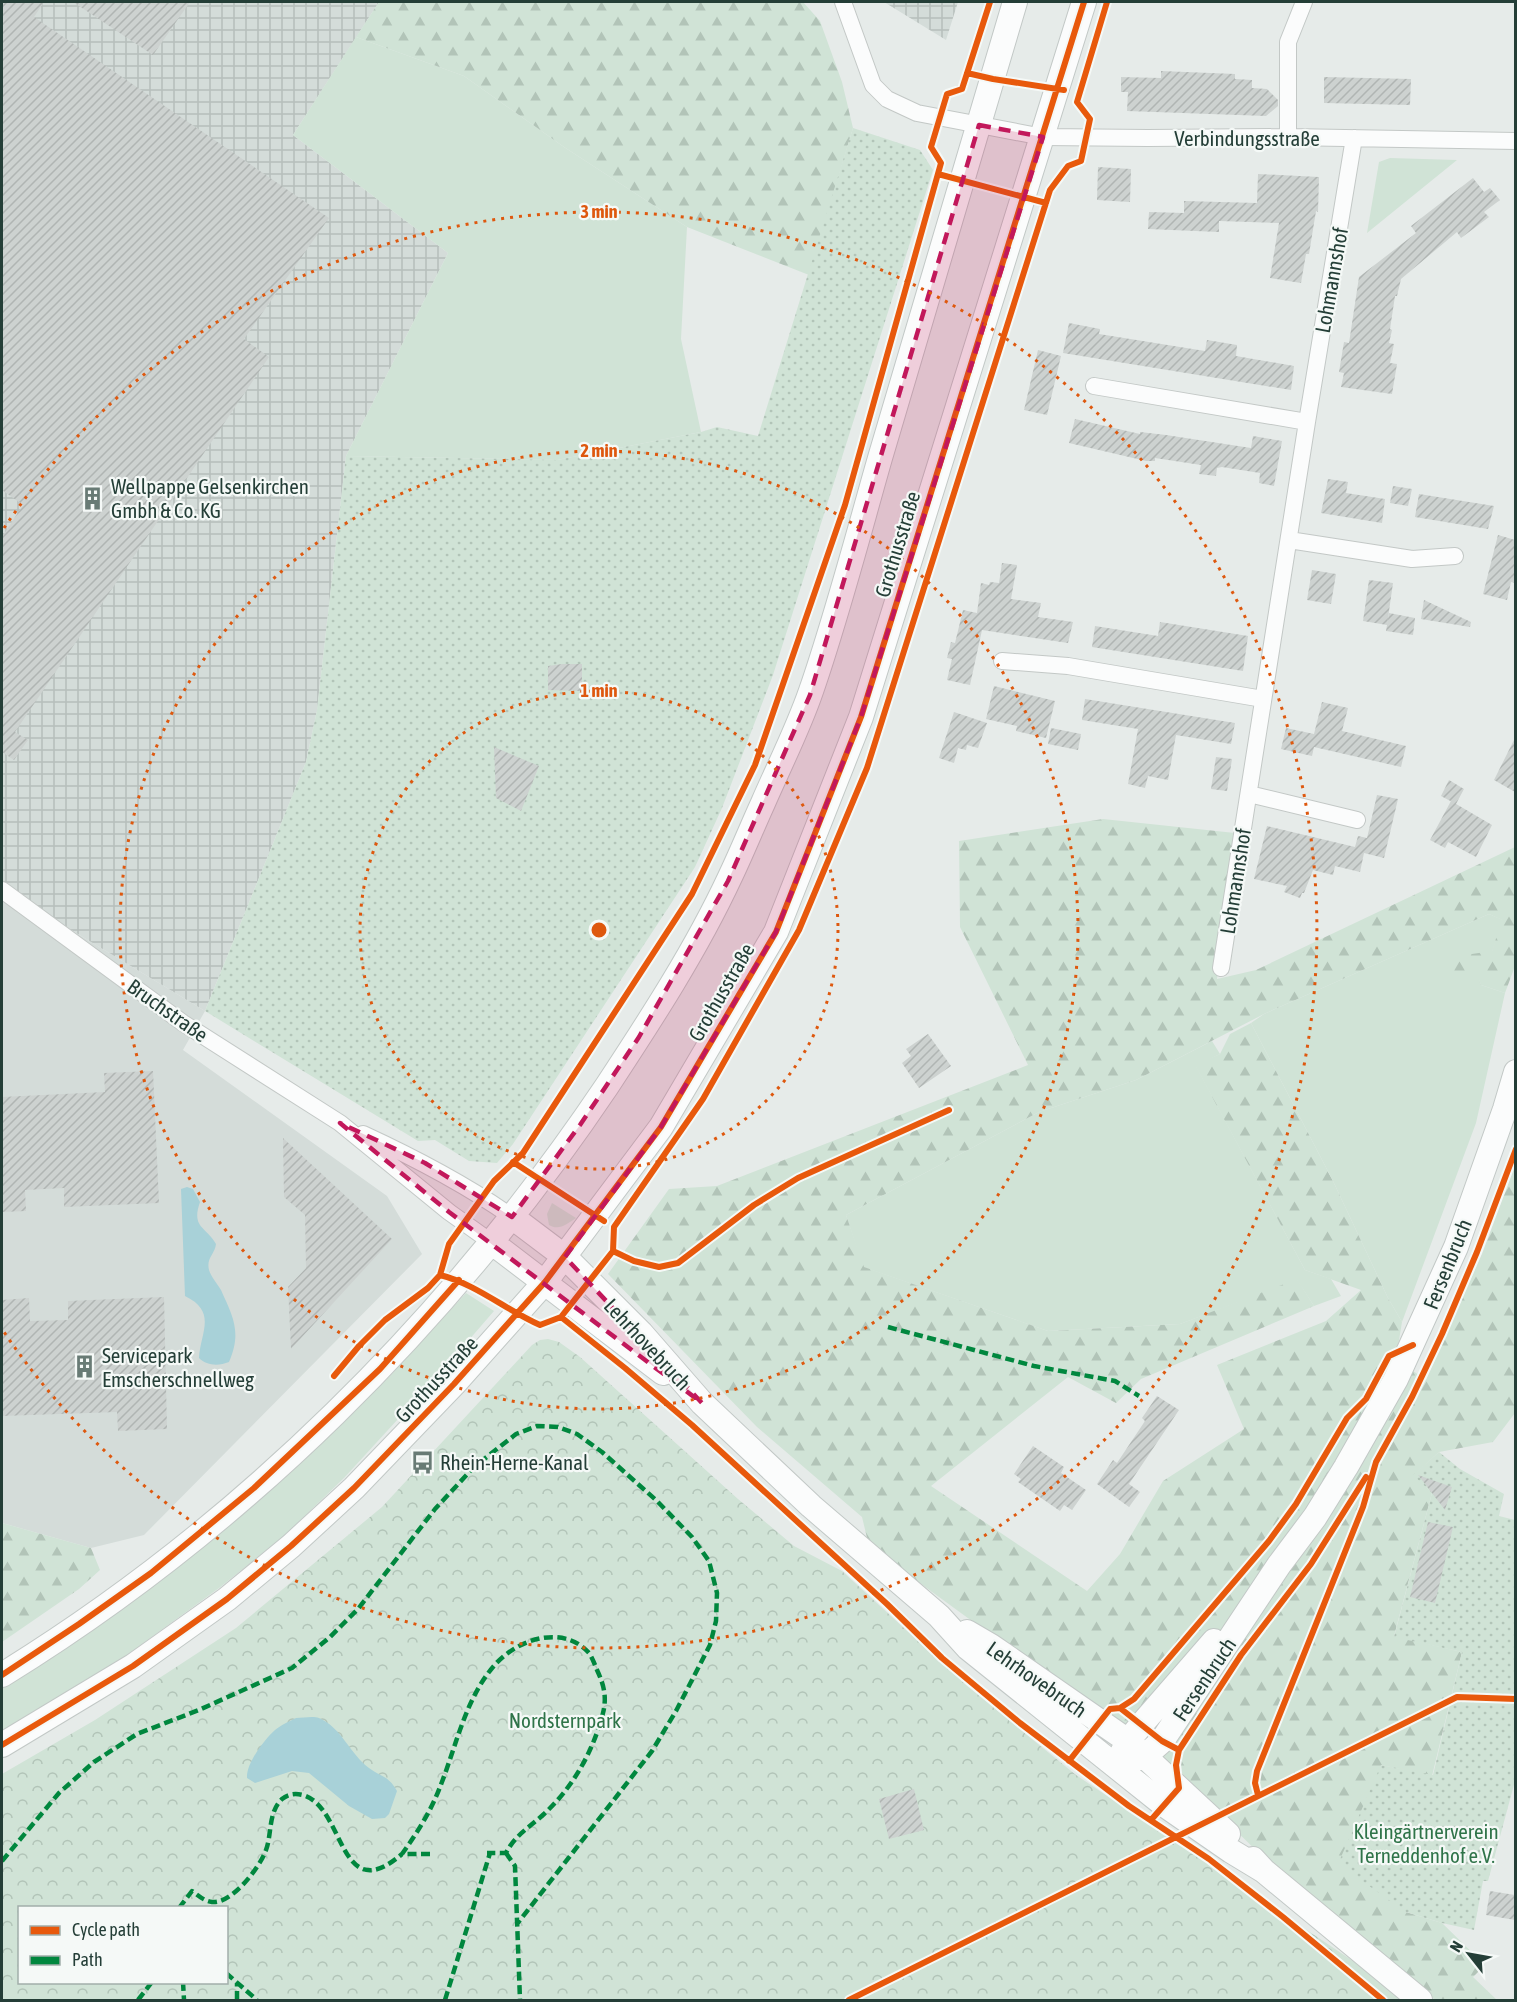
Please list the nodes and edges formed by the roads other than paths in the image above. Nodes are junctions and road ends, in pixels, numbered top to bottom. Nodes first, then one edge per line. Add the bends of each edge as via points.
1 (843, 2) edge
2 (1015, 2) edge
3 (1084, 2) edge
4 (1304, 2) edge
5 (979, 125) junction
6 (1043, 137) junction
7 (1288, 137) junction
8 (1354, 138) junction
9 (1515, 141) edge
10 (1094, 386) dead end
11 (1307, 422) junction
12 (1289, 540) junction
13 (1455, 556) dead end
14 (1002, 661) dead end
15 (1263, 699) junction
16 (1249, 794) junction
17 (1358, 820) dead end
18 (2, 890) edge
19 (1221, 968) dead end
20 (1515, 1072) edge
21 (1510, 1111) edge
22 (340, 1123) junction
23 (512, 1216) junction
24 (491, 1242) junction
25 (565, 1257) junction
26 (545, 1282) junction
27 (702, 1402) junction
28 (939, 1616) junction
29 (2, 1675) edge
30 (2, 1745) edge
31 (1136, 1749) junction
32 (1116, 1766) junction
33 (1264, 1871) junction
34 (1420, 2001) edge

1 - 5 street, Verbindungsstraße via 873,85 887,99 917,113
2 - 5 main road, Grothusstraße
3 - 6 main road, Grothusstraße
4 - 7 street via 1288,42
5 - 6 street, Verbindungsstraße
5 - 23 main road, Grothusstraße via 810,694 728,881 685,960 580,1125
6 - 7 street, Verbindungsstraße
6 - 25 main road, Grothusstraße via 861,717 776,932 660,1127
7 - 8 street, Verbindungsstraße
8 - 9 street, Verbindungsstraße
8 - 11 street, Lohmannshof
10 - 11 street
11 - 12 street, Lohmannshof
12 - 13 street via 1412,559
12 - 15 street, Lohmannshof
14 - 15 street via 1068,666
15 - 16 street, Lohmannshof
16 - 17 street
16 - 19 street, Lohmannshof
18 - 22 street, Bruchstraße via 183,1023
20 - 21 main road, Fersenbruch
21 - 31 main road, Fersenbruch via 1413,1345 1346,1467 1279,1566
22 - 23 street, Bruchstraße via 424,1163
22 - 24 street, Bruchstraße
23 - 24 main road, Grothusstraße
23 - 25 main road, Lehrhovebruch
24 - 26 main road, Lehrhovebruch
24 - 29 main road, Grothusstraße via 380,1369 254,1488 151,1573
25 - 26 main road, Grothusstraße
25 - 27 main road, Lehrhovebruch via 641,1332
26 - 27 main road, Lehrhovebruch
26 - 30 main road, Grothusstraße via 400,1442 291,1546 227,1599 133,1666
27 - 28 main road, Lehrhovebruch via 811,1506
28 - 31 main road, Lehrhovebruch via 992,1646
28 - 32 main road, Lehrhovebruch via 968,1648
31 - 32 main road, Fersenbruch
31 - 33 main road, Lehrhovebruch
32 - 33 main road, Lehrhovebruch via 1163,1804
33 - 34 main road, Lehrhovebruch

